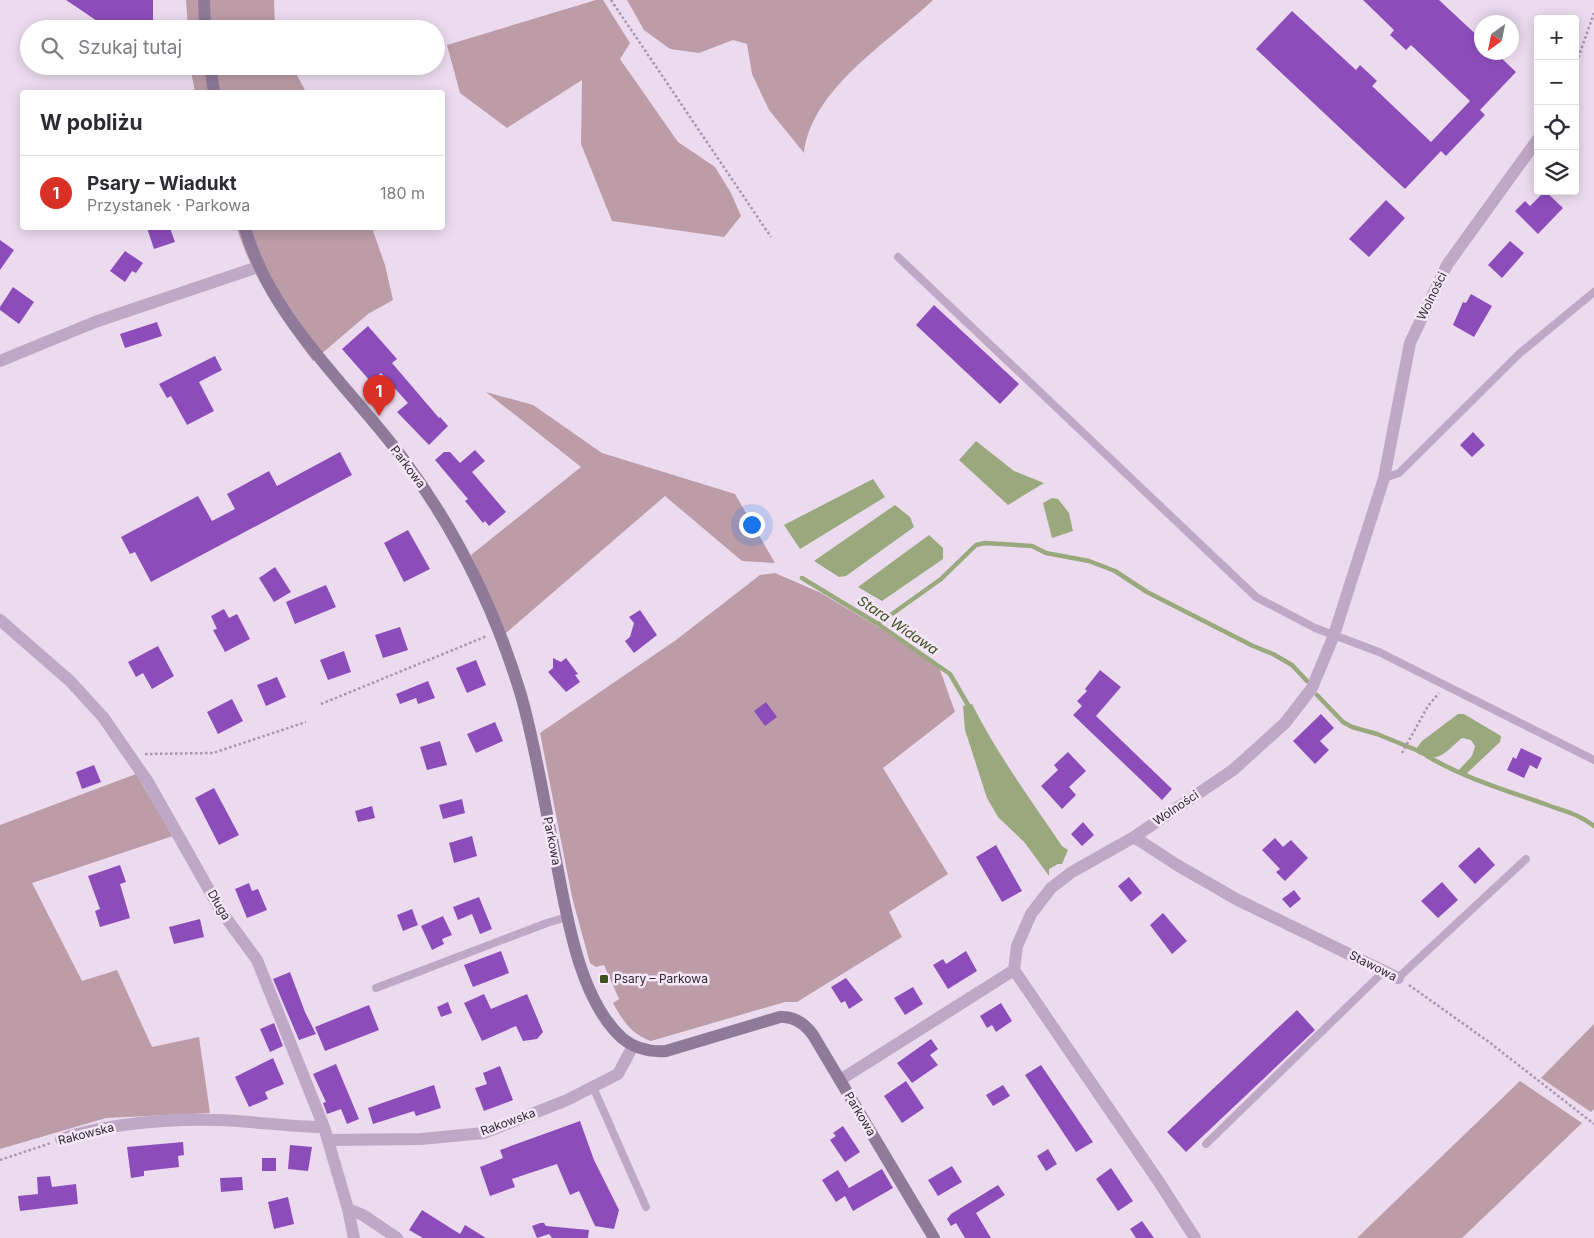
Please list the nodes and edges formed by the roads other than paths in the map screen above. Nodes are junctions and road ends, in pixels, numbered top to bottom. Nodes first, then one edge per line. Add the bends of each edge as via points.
1 (204, 0) edge
2 (205, 20) edge
3 (211, 75) edge
4 (214, 90) edge
5 (1534, 145) edge
6 (246, 230) edge
7 (898, 257) dead end
8 (258, 267) junction
9 (1594, 292) edge
10 (0, 361) edge
11 (1384, 478) junction
12 (0, 620) edge
13 (1334, 635) junction
14 (1594, 760) edge
15 (1134, 836) junction
16 (1526, 859) dead end
17 (567, 917) junction
18 (1014, 970) junction
19 (1384, 971) junction
20 (1398, 978) joint
21 (376, 988) dead end
22 (633, 1046) junction
23 (840, 1080) junction
24 (593, 1087) junction
25 (324, 1127) junction
26 (62, 1140) road end
27 (328, 1140) junction
28 (1206, 1144) dead end
29 (646, 1207) dead end
30 (348, 1209) junction
31 (354, 1238) edge
32 (397, 1238) edge
33 (934, 1238) edge
34 (1195, 1238) edge

1 - 2 street
3 - 4 street
5 - 11 street, Wolności via 1447,265 1410,343
6 - 8 street, Parkowa
7 - 13 lane via 1256,597
8 - 10 street via 95,322
8 - 17 street, Parkowa via 307,343 399,454 434,503 466,559 498,631 521,696
9 - 11 lane via 1520,353 1399,473
11 - 13 street, Wolności
12 - 25 street, Długa via 70,681 103,717 131,755 221,911 257,960
13 - 14 lane via 1379,652
13 - 15 street, Wolności via 1312,688 1285,723 1233,770
15 - 18 street, Wolności via 1072,872 1044,896 1031,914 1017,946
15 - 19 street, Stawowa via 1236,899
16 - 20 lane
17 - 21 lane
17 - 22 street, Parkowa via 591,992 613,1029
18 - 23 street
18 - 34 street
19 - 20 street, Stawowa
19 - 28 lane
22 - 23 street, Parkowa via 666,1051 766,1020 791,1018 813,1035
22 - 24 street, Rakowska via 618,1074
23 - 33 street, Parkowa
24 - 27 street, Rakowska via 484,1133 421,1139
24 - 29 lane
25 - 26 street, Rakowska via 217,1120 155,1121 100,1128
25 - 27 street, Długa
27 - 30 street, Długa
30 - 31 street, Długa
30 - 32 street

